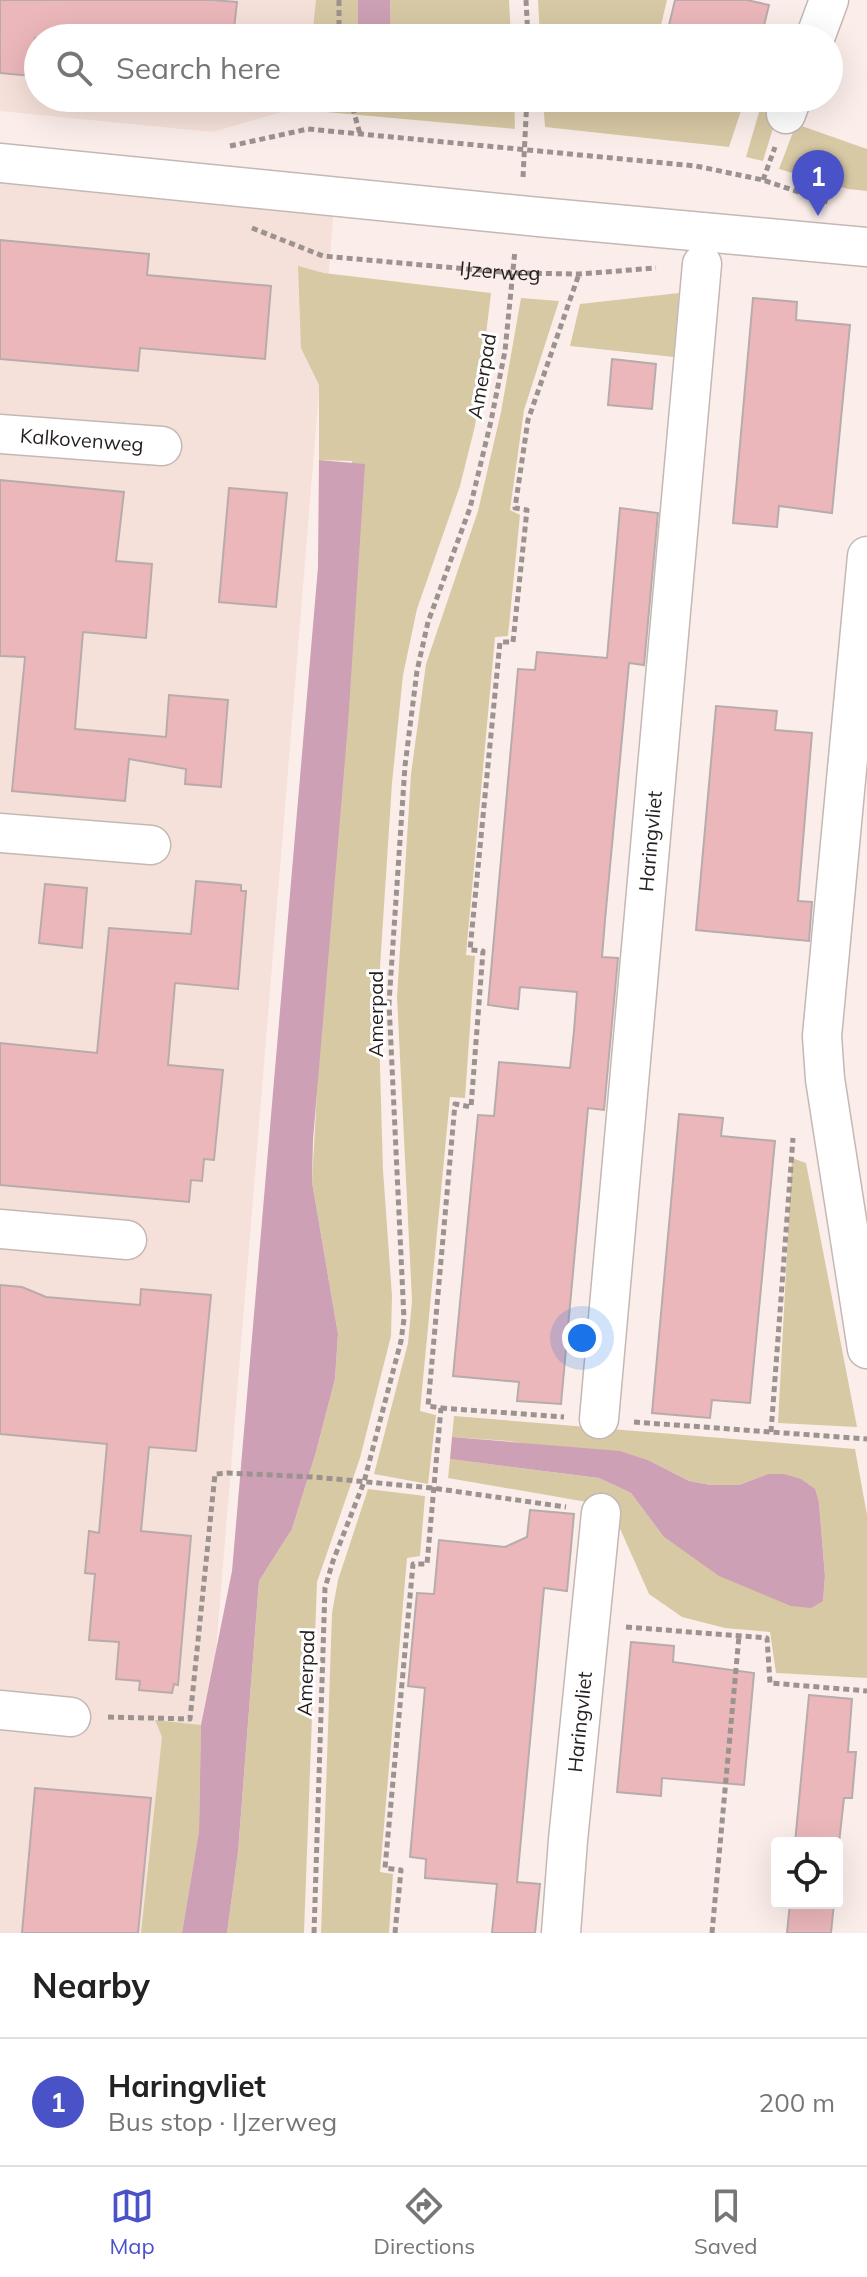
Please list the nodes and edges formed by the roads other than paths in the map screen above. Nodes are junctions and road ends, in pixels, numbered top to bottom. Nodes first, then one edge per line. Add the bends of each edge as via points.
1 (829, 0) edge
2 (820, 24) edge
3 (0, 163) edge
4 (867, 247) edge
5 (702, 264) road end
6 (0, 434) edge
7 (162, 446) dead end
8 (867, 556) edge
9 (863, 630) edge
10 (0, 833) edge
11 (151, 845) dead end
12 (0, 1229) edge
13 (127, 1240) dead end
14 (866, 1341) edge
15 (599, 1419) road end
16 (601, 1513) road end
17 (0, 1710) edge
18 (71, 1717) road end
19 (561, 1933) edge

1 - 2 street
3 - 4 street
5 - 15 street, Haringvliet
6 - 7 street, Kalkovenweg
8 - 9 street
9 - 14 street via 822,1036
10 - 11 street
12 - 13 street
16 - 19 street, Haringvliet
17 - 18 street

